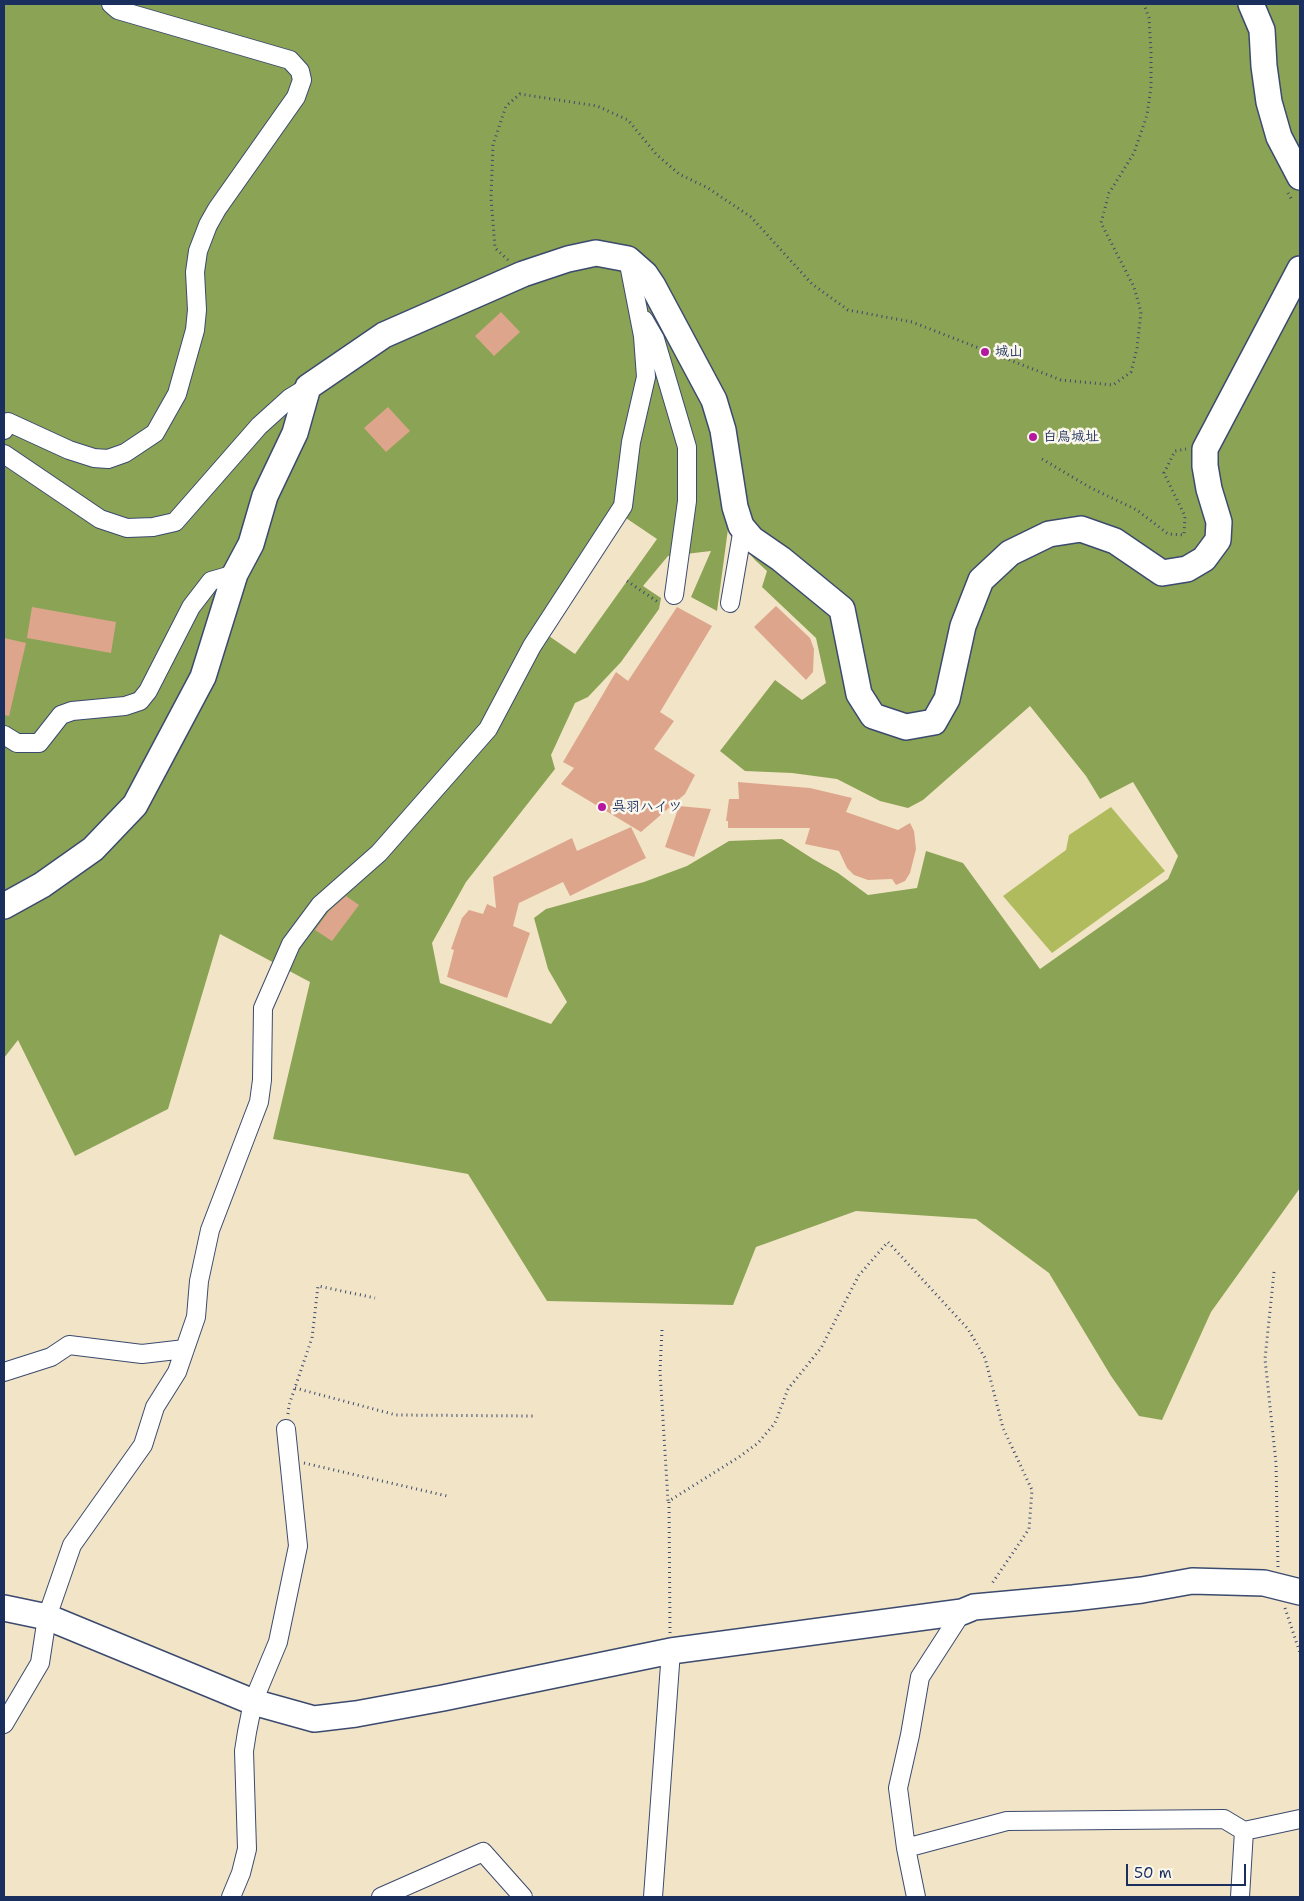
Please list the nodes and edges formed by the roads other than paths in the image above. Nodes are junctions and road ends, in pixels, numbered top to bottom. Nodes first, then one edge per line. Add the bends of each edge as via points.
1 (111, 4) edge
2 (1251, 4) edge
3 (1300, 177) edge
4 (628, 260) junction
5 (1300, 269) edge
6 (637, 306) junction
7 (308, 387) junction
8 (4, 430) edge
9 (4, 454) edge
10 (743, 528) junction
11 (235, 574) junction
12 (669, 601) road end
13 (730, 602) dead end
14 (4, 735) edge
15 (4, 906) edge
16 (185, 1349) junction
17 (4, 1372) edge
18 (286, 1429) road end
19 (1289, 1589) edge
20 (4, 1608) edge
21 (968, 1610) junction
22 (48, 1617) junction
23 (671, 1651) junction
24 (253, 1702) junction
25 (4, 1724) edge
26 (1300, 1819) edge
27 (1244, 1831) junction
28 (906, 1848) junction
29 (231, 1897) edge
30 (381, 1897) edge
31 (523, 1897) edge
32 (653, 1897) edge
33 (916, 1897) edge
34 (1240, 1897) edge

1 - 8 street via 118,10 290,60 300,71 302,80 296,97 208,225 198,251 195,272 195,330 177,394 155,433 126,453 108,459 69,450 8,422
2 - 3 street via 1262,30 1269,102 1279,137
4 - 6 street
4 - 7 street via 596,253 524,274 384,335
4 - 10 street via 645,274 653,286 714,400 723,430 735,507
5 - 10 street via 1205,449 1209,489 1219,522 1218,540 1204,559 1187,569 1162,573 1115,541 1081,529 1049,534 1010,553 980,580 963,626 947,699 934,722 906,727 873,716 860,694 842,609 804,576 752,539
6 - 12 street via 655,339 687,447 688,501
6 - 16 street via 646,376 631,442 623,506 532,646 488,729 379,853 320,905 290,944 263,1008 259,1102 210,1230 199,1281 196,1317
7 - 9 street via 290,398 259,426 175,522 153,528 127,528 100,519
7 - 11 street via 295,433 264,496 251,544
10 - 13 street
11 - 14 street via 211,581 191,606 140,701 125,706 72,711 61,716 39,743 17,743
11 - 15 street via 203,677 135,804 93,849 42,886
16 - 17 street via 142,1354 69,1345 51,1357
16 - 22 street via 177,1372 155,1407 143,1444 72,1545
18 - 24 street via 298,1546 278,1642
19 - 21 street via 1247,1582 1192,1582
20 - 22 street
21 - 23 street
21 - 28 street via 920,1677 898,1788
22 - 24 street
22 - 25 street via 40,1664
23 - 24 street via 314,1720
23 - 32 street
24 - 29 street via 244,1751 247,1849
26 - 27 street
27 - 28 street via 1224,1819 1007,1821
27 - 34 street
28 - 33 street
30 - 31 street via 483,1852

